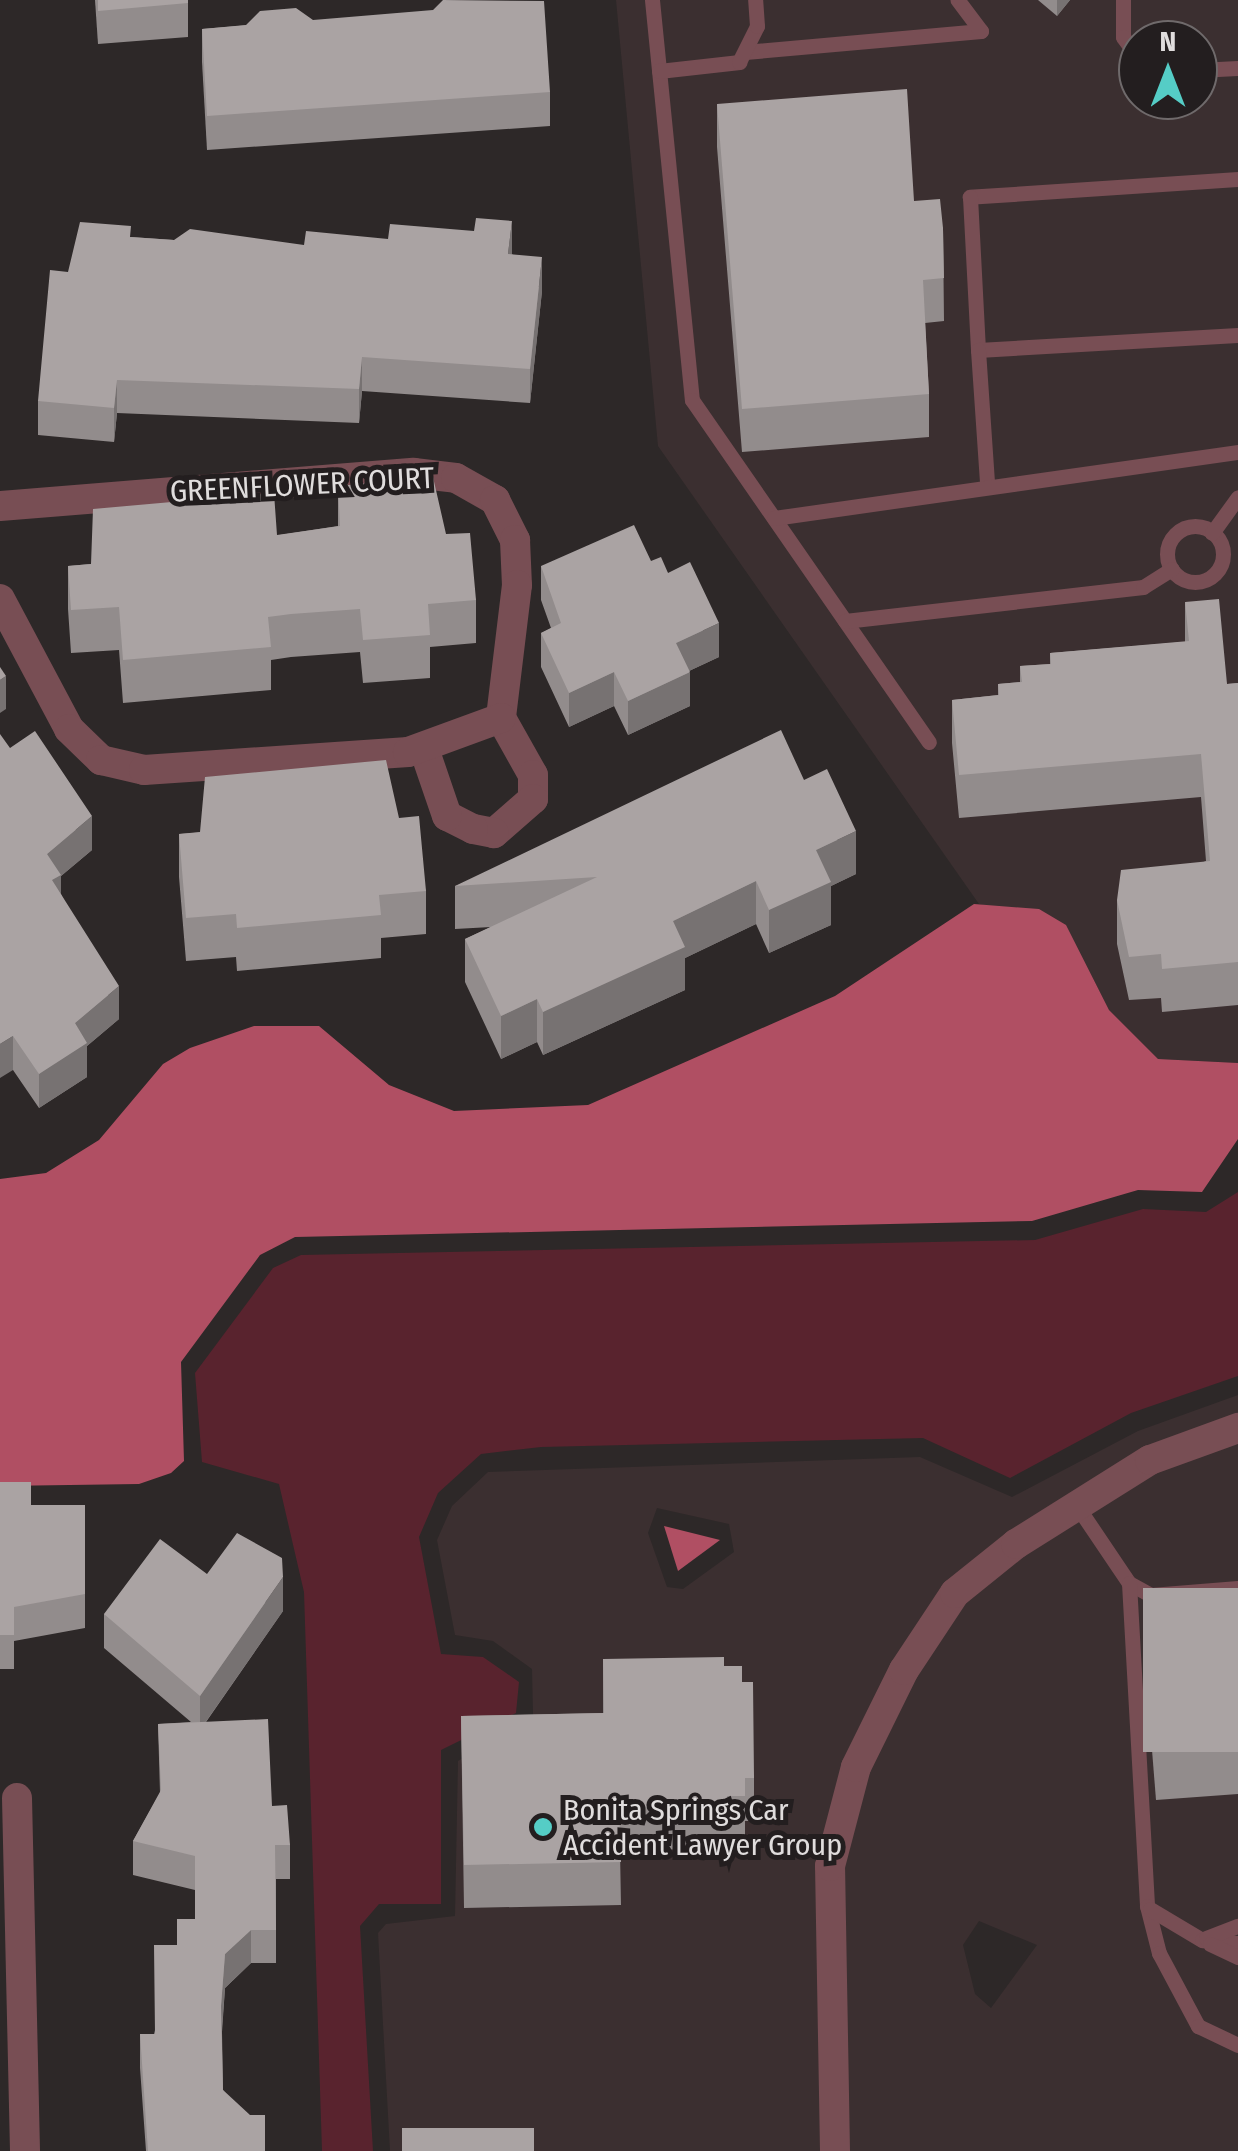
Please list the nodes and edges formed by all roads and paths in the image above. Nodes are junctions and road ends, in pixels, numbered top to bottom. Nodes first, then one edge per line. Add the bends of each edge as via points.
1 (652, 0) edge
2 (755, 0) edge
3 (958, 0) edge
4 (744, 52) junction
5 (659, 71) junction
6 (1238, 179) edge
7 (1238, 336) edge
8 (978, 350) junction
9 (1238, 452) edge
10 (987, 483) junction
11 (1238, 497) edge
12 (0, 506) edge
13 (774, 518) junction
14 (1212, 532) junction
15 (1172, 569) junction
16 (0, 599) edge
17 (845, 621) junction
18 (500, 718) junction
19 (929, 742) dead end
20 (424, 749) junction
21 (1238, 1428) edge
22 (1076, 1506) junction
23 (1129, 1583) junction
24 (1238, 1588) edge
25 (17, 1798) dead end
26 (1147, 1906) junction
27 (1238, 1926) edge
28 (1202, 1940) junction
29 (1238, 1943) edge
30 (1238, 1957) edge
31 (1238, 2046) edge
32 (25, 2151) edge
33 (836, 2151) edge

1 - 5 lane
2 - 4 lane via 757,26
3 - 4 lane via 981,31
4 - 5 lane via 739,62
5 - 13 lane via 692,400
6 - 8 lane via 970,197
7 - 8 lane
8 - 10 lane
9 - 10 lane
10 - 13 lane
11 - 14 lane
12 - 18 street, GREENFLOWER COURT via 414,473 456,478 495,500 515,540
13 - 17 lane
14 - 15 lane via 1176,533 1167,549
14 - 15 lane via 1222,554 1216,572 1191,582
15 - 17 lane via 1143,587
16 - 20 street via 69,729 101,760 144,770
17 - 19 lane
18 - 20 street
18 - 20 street via 533,775 533,799 494,833 447,816
21 - 22 street via 1150,1460
22 - 23 lane
22 - 33 street via 956,1593 856,1767 830,1866
23 - 24 lane via 1151,1595
23 - 26 lane
25 - 32 street
26 - 28 lane
26 - 31 lane via 1160,1953 1198,2026
27 - 28 lane
28 - 29 lane
28 - 30 lane

